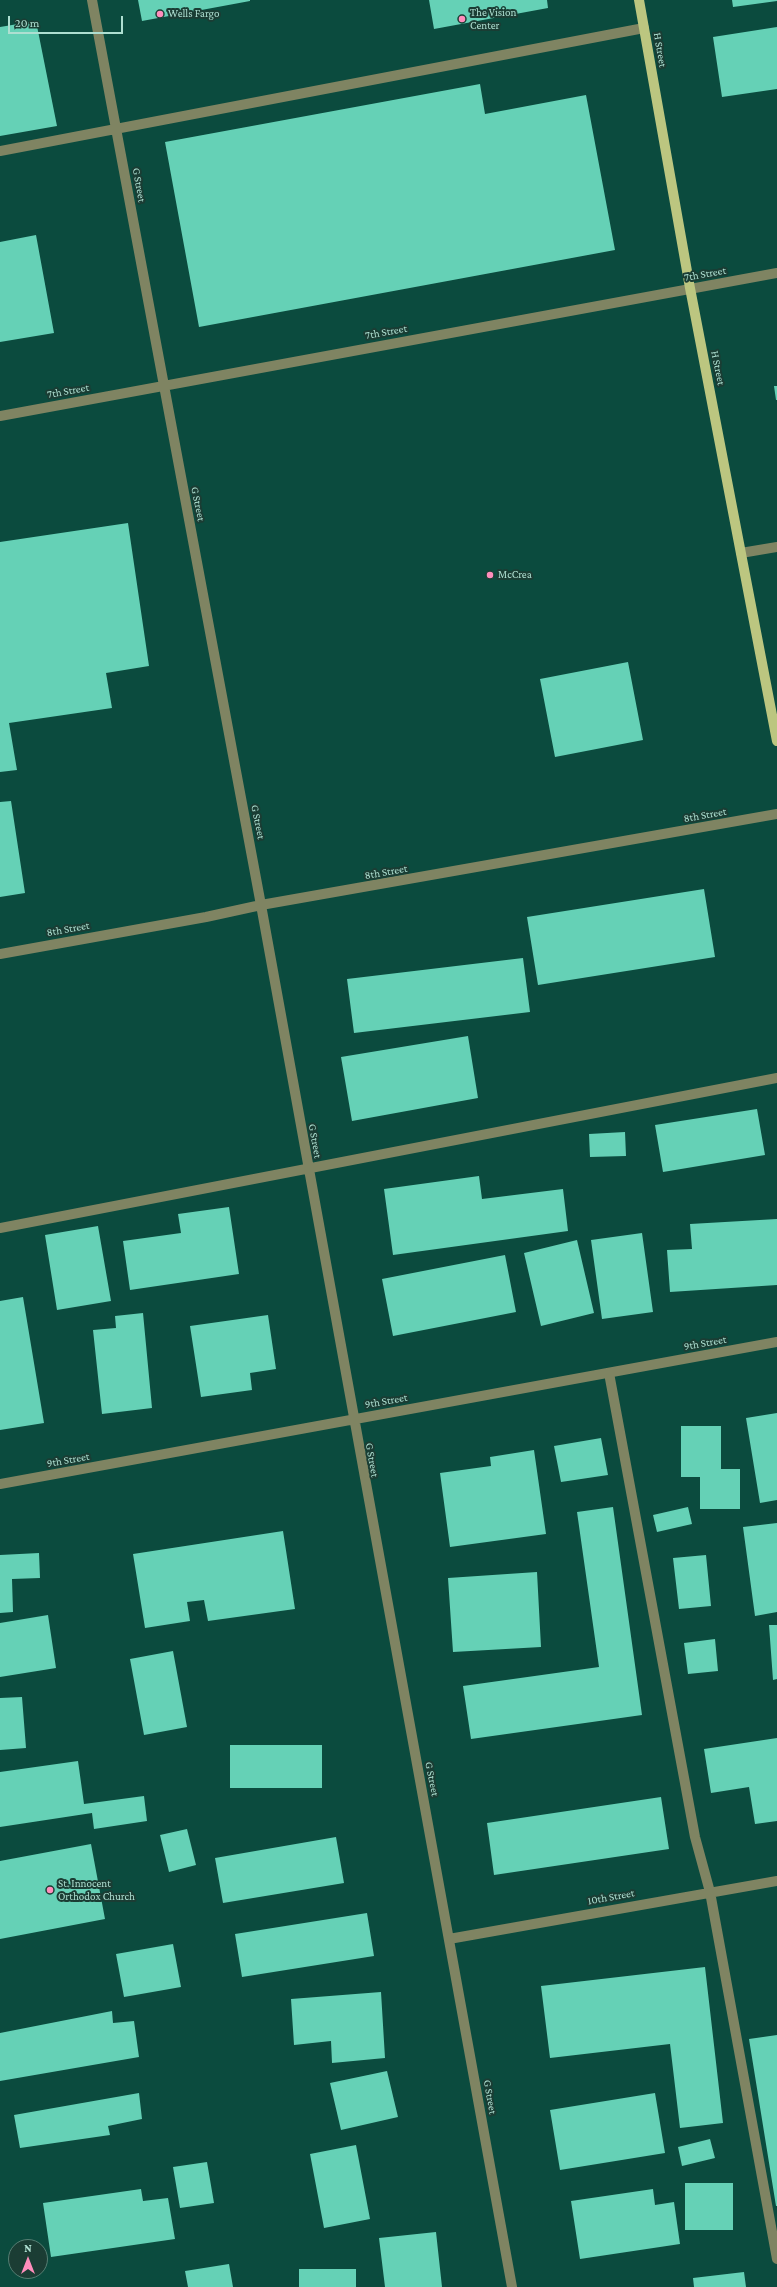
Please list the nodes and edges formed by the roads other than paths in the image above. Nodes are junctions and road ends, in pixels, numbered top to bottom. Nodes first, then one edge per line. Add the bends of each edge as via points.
1 (92, 0) edge
2 (639, 0) edge
3 (644, 28) junction
4 (116, 128) junction
5 (0, 151) edge
6 (777, 273) edge
7 (690, 288) junction
8 (164, 386) junction
9 (0, 416) edge
10 (777, 547) edge
11 (741, 554) junction
12 (777, 741) edge
13 (777, 814) edge
14 (261, 905) junction
15 (0, 954) edge
16 (777, 1078) edge
17 (308, 1169) junction
18 (0, 1228) edge
19 (777, 1342) edge
20 (609, 1373) junction
21 (353, 1420) junction
22 (0, 1484) edge
23 (777, 1881) edge
24 (710, 1892) junction
25 (449, 1939) junction
26 (777, 2259) edge
27 (512, 2287) edge

1 - 4 street, G Street
2 - 3 main road, H Street
3 - 4 street
3 - 7 main road, H Street
4 - 5 street
4 - 8 street, G Street
6 - 7 street, 7th Street
7 - 8 street, 7th Street
7 - 11 main road, H Street
8 - 9 street, 7th Street
8 - 14 street, G Street
10 - 11 street
11 - 12 main road, H Street
13 - 14 street, 8th Street
14 - 15 street, 8th Street
14 - 17 street, G Street
16 - 17 street
17 - 18 street
17 - 21 street, G Street
19 - 20 street, 9th Street
20 - 21 street, 9th Street
20 - 24 street via 695,1836
21 - 22 street, 9th Street
21 - 25 street, G Street
23 - 24 street, 10th Street
24 - 25 street, 10th Street
24 - 26 street
25 - 27 street, G Street

